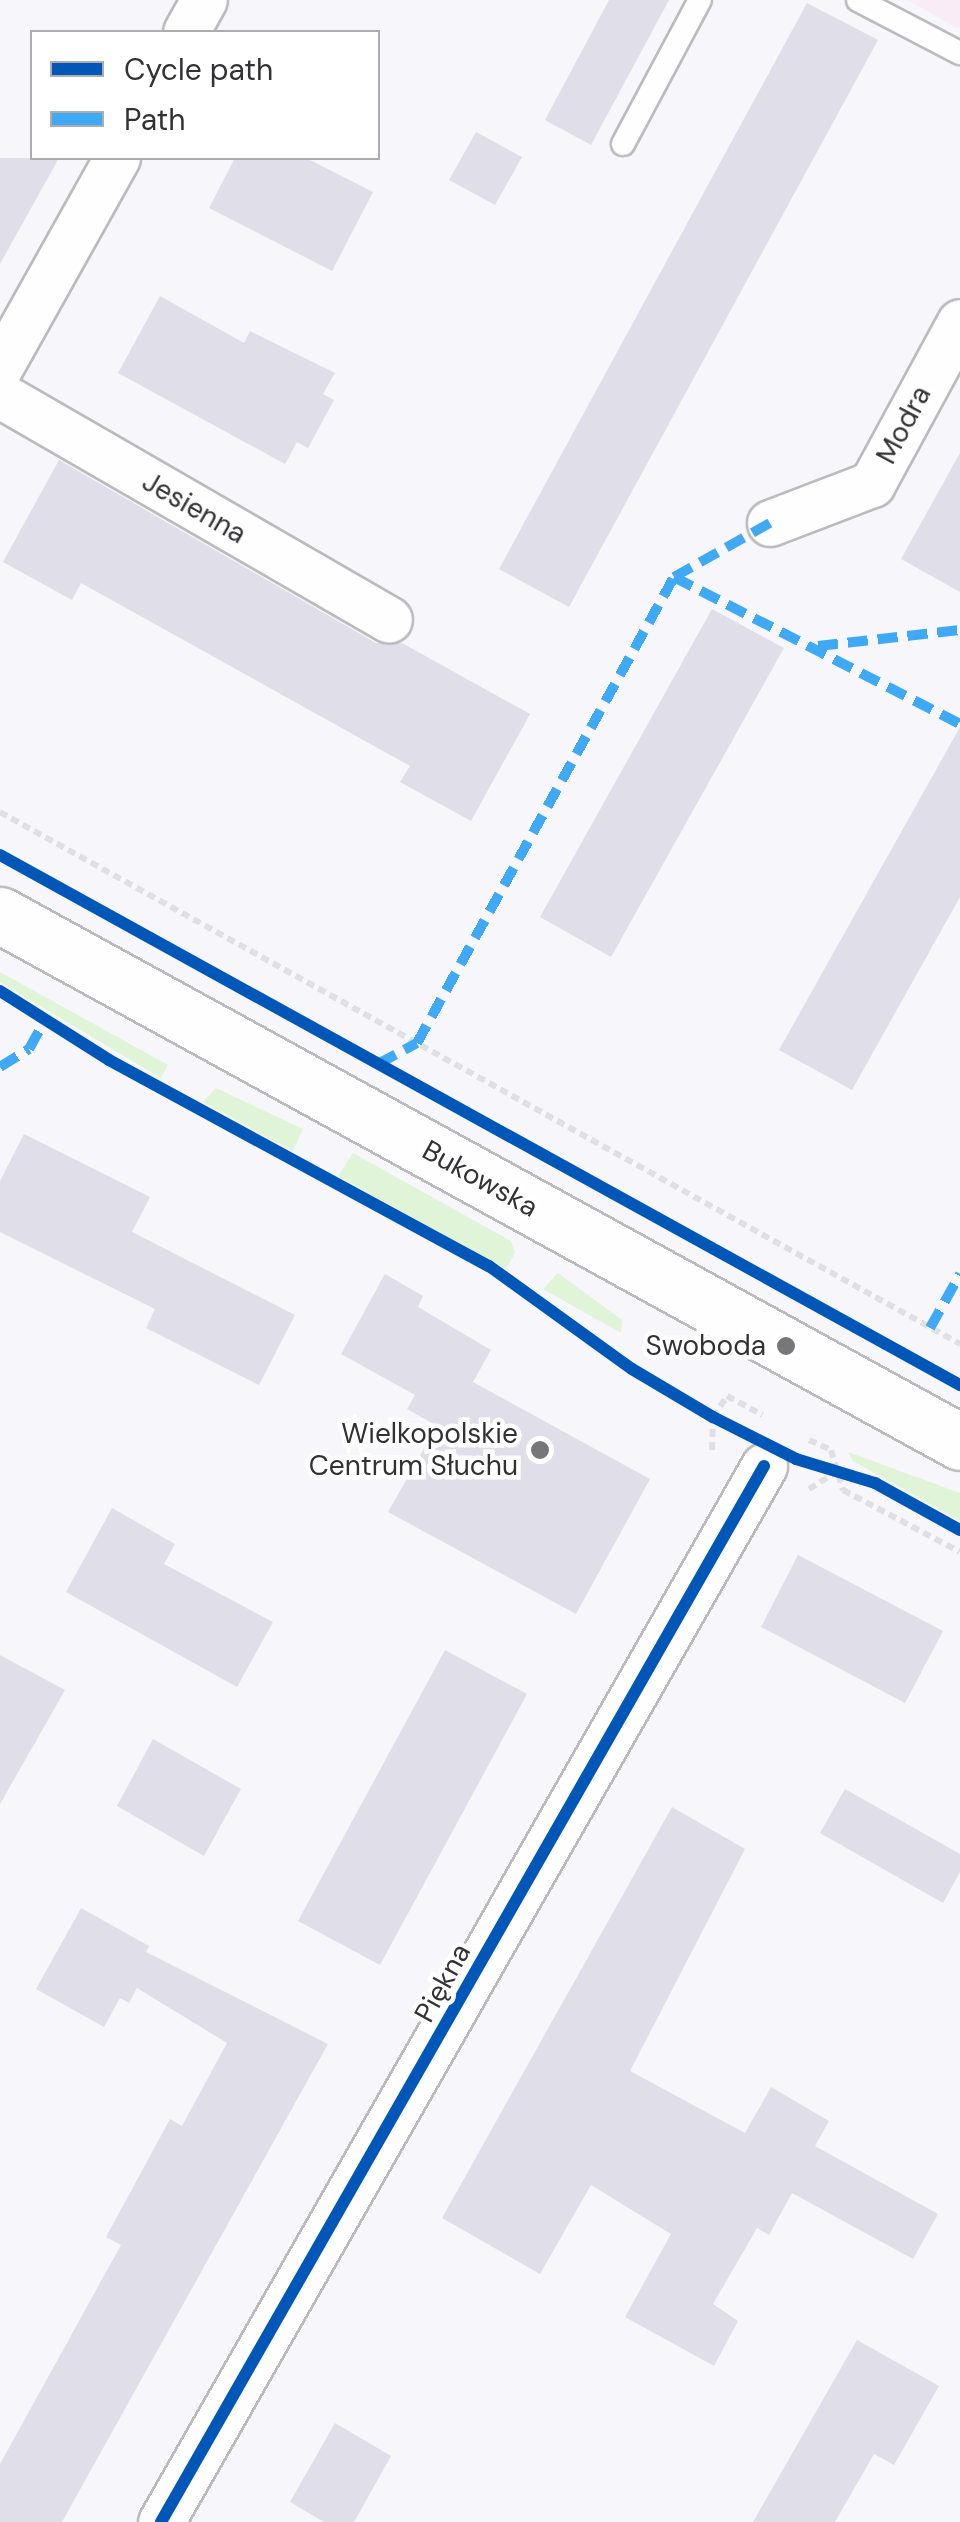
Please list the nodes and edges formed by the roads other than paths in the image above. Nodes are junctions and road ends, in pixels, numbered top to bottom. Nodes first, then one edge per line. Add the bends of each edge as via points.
1 (204, 0) edge
2 (700, 0) edge
3 (858, 0) edge
4 (187, 30) edge
5 (960, 53) edge
6 (623, 144) dead end
7 (115, 160) edge
8 (960, 322) edge
9 (0, 368) edge
10 (0, 396) edge
11 (770, 523) dead end
12 (389, 620) dead end
13 (0, 915) edge
14 (960, 1442) edge
15 (764, 1466) dead end
16 (161, 2522) edge

1 - 4 street
2 - 6 lane
3 - 5 lane
7 - 9 street
8 - 11 street, Modra via 872,484
10 - 12 street, Jesienna
13 - 14 main road, Bukowska
15 - 16 street, Piękna

